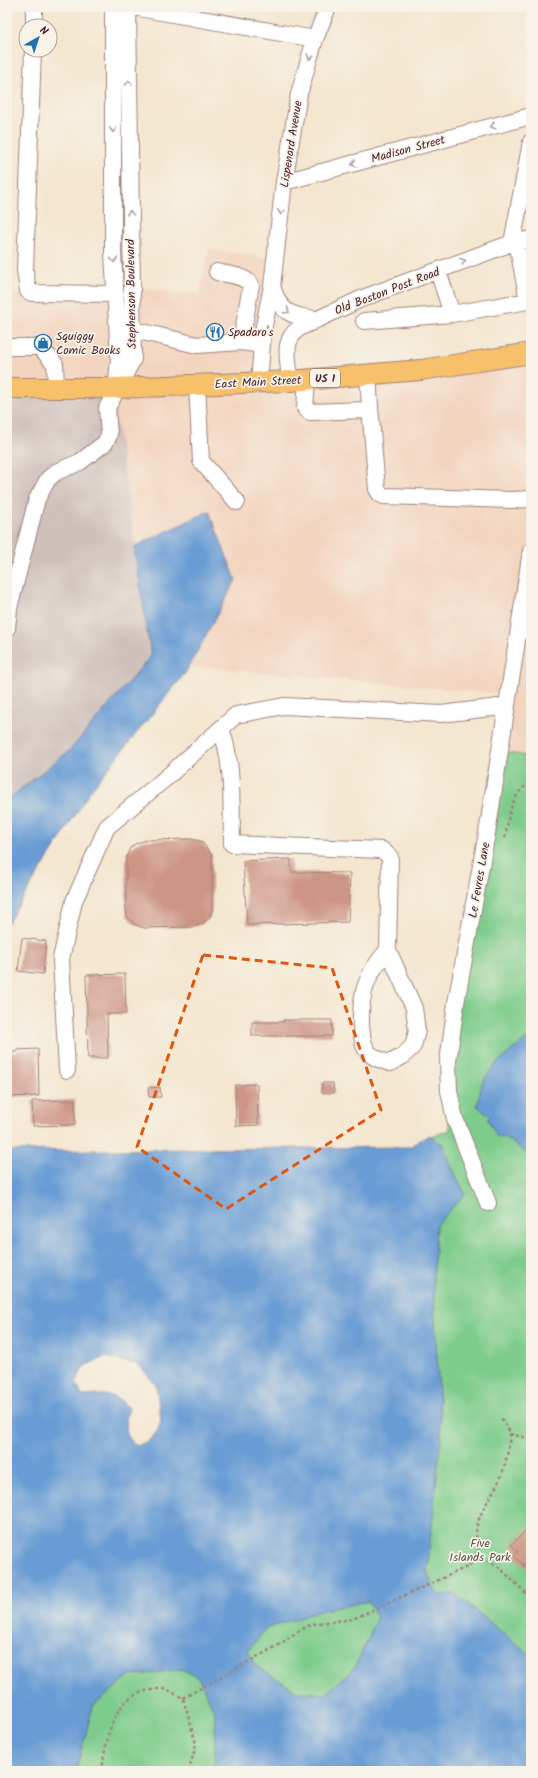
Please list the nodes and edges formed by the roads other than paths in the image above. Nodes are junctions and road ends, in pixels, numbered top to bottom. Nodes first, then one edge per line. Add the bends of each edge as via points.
1 (34, 7) edge
2 (113, 7) edge
3 (128, 7) edge
4 (133, 7) edge
5 (328, 7) edge
6 (34, 18) edge
7 (315, 39) junction
8 (33, 58) edge
9 (531, 116) edge
10 (531, 142) edge
11 (284, 182) junction
12 (520, 241) edge
13 (438, 271) junction
14 (217, 272) dead end
15 (272, 286) junction
16 (116, 294) junction
17 (530, 300) edge
18 (452, 314) junction
19 (314, 319) junction
20 (364, 321) dead end
21 (124, 330) junction
22 (241, 342) junction
23 (262, 345) junction
24 (7, 346) edge
25 (531, 353) edge
26 (368, 374) junction
27 (299, 380) junction
28 (258, 383) junction
29 (197, 385) junction
30 (56, 387) junction
31 (7, 388) edge
32 (117, 388) junction
33 (370, 407) junction
34 (531, 499) edge
35 (237, 502) dead end
36 (531, 551) edge
37 (7, 628) edge
38 (507, 706) junction
39 (221, 729) junction
40 (388, 950) junction
41 (67, 1070) dead end
42 (488, 1203) dead end

1 - 6 street
2 -> 16 street, Stephenson Boulevard via 113,253
21 -> 3 street, Stephenson Boulevard
4 - 7 street
5 - 7 street, Lispenard Avenue
7 -> 11 street, Lispenard Avenue via 299,94
8 - 16 street via 25,270 28,291 32,294
9 -> 11 street, Madison Street
10 - 12 street
11 -> 15 street, Lispenard Avenue
13 -> 12 street, Old Boston Post Road
12 - 17 street
13 - 18 street
13 - 19 street, Old Boston Post Road
14 - 22 street via 242,278 251,285
15 -> 19 street via 276,299 286,312 296,317
15 - 23 street, Lispenard Avenue
16 - 21 street, Stephenson Boulevard
17 - 18 street
18 - 20 street
19 - 27 street, Old Boston Post Road via 291,334 287,342
21 - 22 street via 197,345
21 - 32 street, Stephenson Boulevard via 133,359
22 - 23 street
23 - 28 street, Lispenard Avenue
24 - 30 street via 40,347 55,364
25 - 26 main road, East Main Street / US 1 via 421,370
26 - 27 main road, East Main Street / US 1
26 - 33 street
27 - 28 main road, East Main Street / US 1
27 - 33 street, Old Boston Post Road via 305,408 310,412 366,410
28 - 29 main road, East Main Street / US 1
29 - 32 main road, East Main Street / US 1
29 - 35 street via 201,461
30 - 31 main road, East Main Street / US 1
30 - 32 main road, East Main Street / US 1
32 - 37 street, Stephenson Boulevard via 107,408 109,435 105,443 80,462 56,472 40,492 9,608
33 - 34 street via 377,489 384,496
36 - 38 street, Le Fevres Lane
38 - 39 street via 442,714 284,706 236,715
38 - 42 street, Le Fevres Lane via 448,1062 449,1091 455,1119
39 - 40 street via 226,744 231,793 232,844 382,850 390,857
39 - 41 street via 107,828 74,901 61,959
40 - 40 street via 414,1008 417,1031 413,1046 403,1056 390,1063 368,1052 362,1039 361,1004 364,989 380,959

